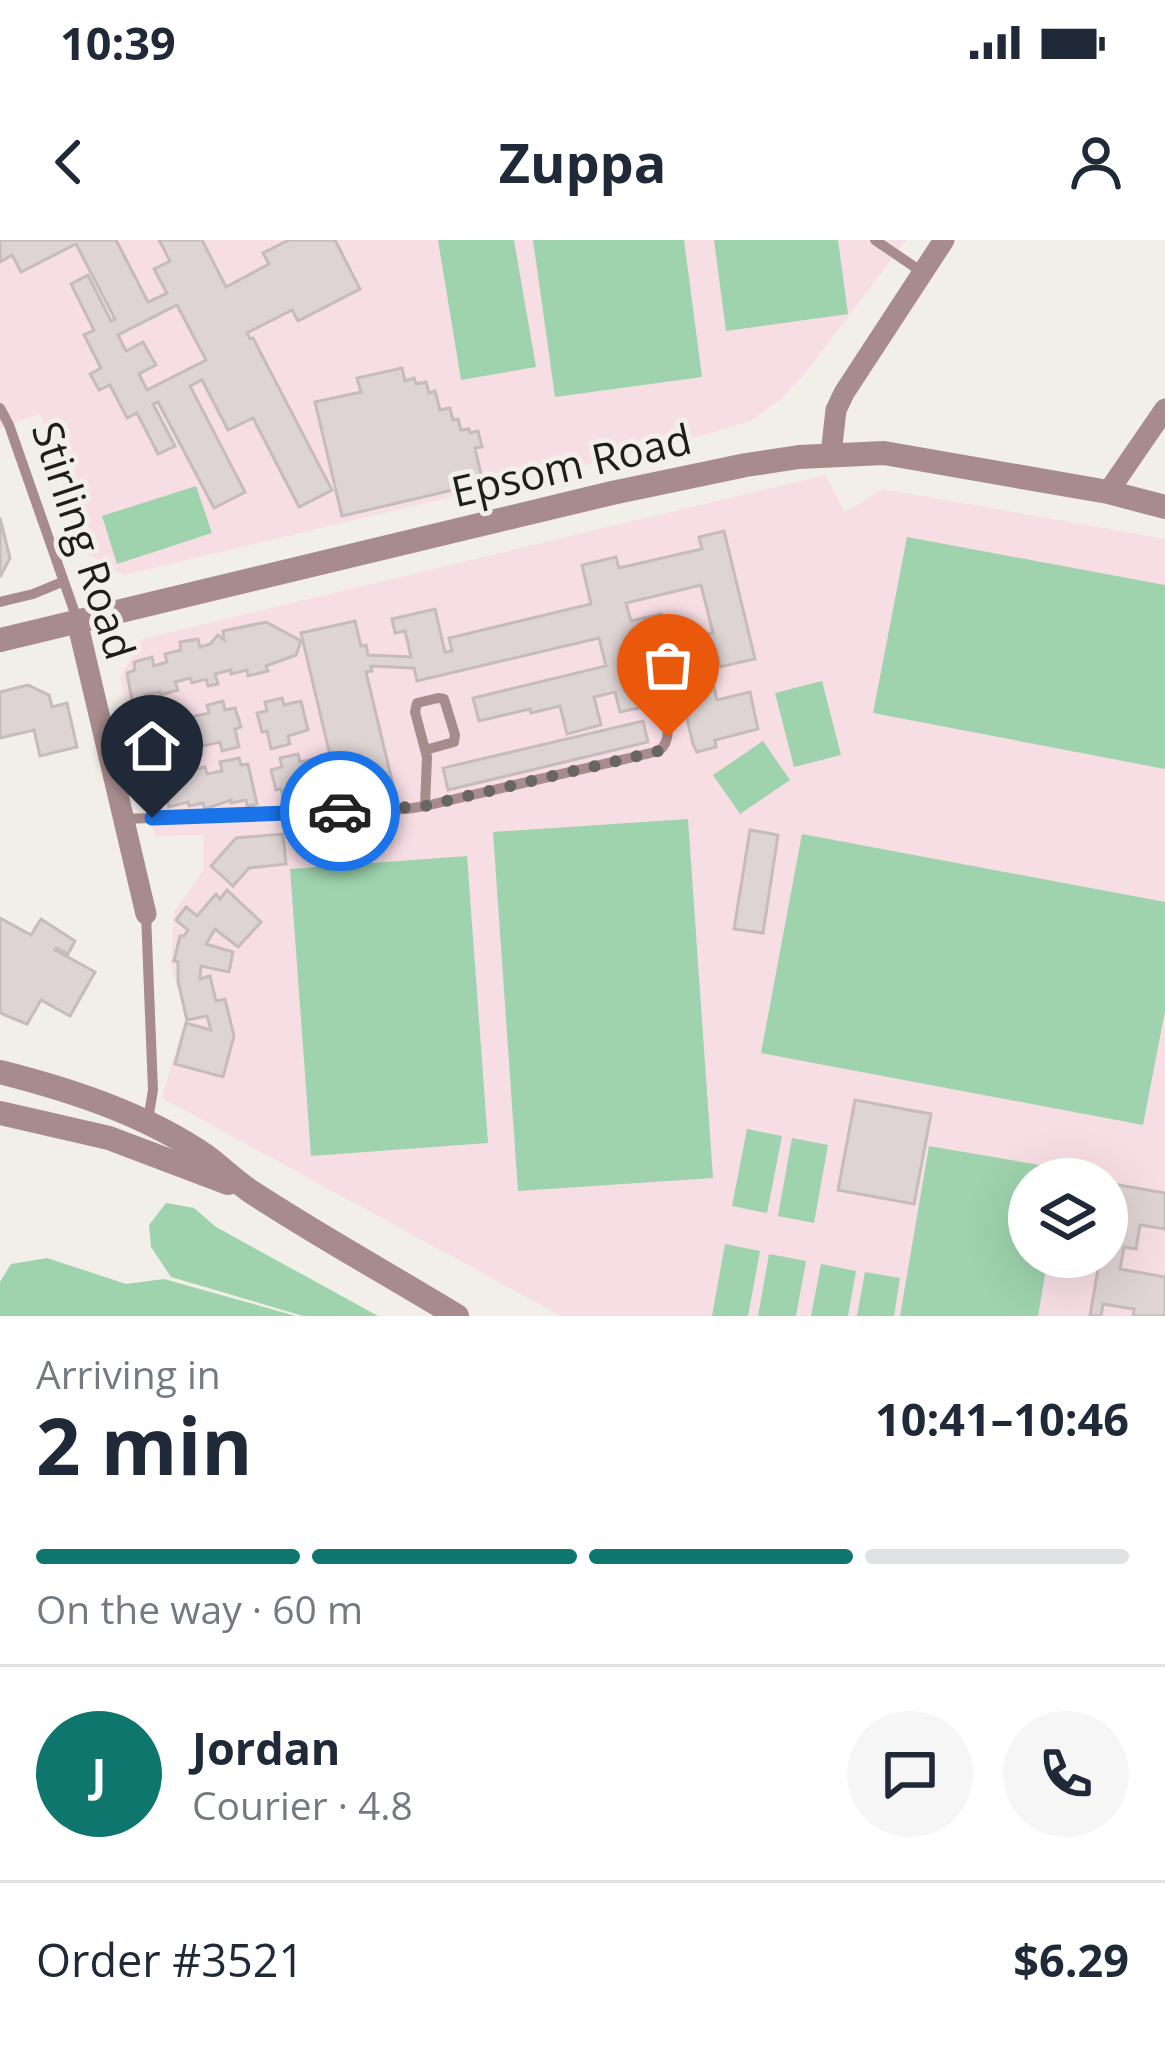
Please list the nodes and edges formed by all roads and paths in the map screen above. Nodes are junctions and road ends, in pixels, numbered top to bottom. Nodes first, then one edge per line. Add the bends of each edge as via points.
1 (875, 240) edge
2 (944, 240) edge
3 (922, 272) junction
4 (0, 408) edge
5 (1165, 409) edge
6 (831, 454) junction
7 (1108, 492) junction
8 (1165, 507) edge
9 (62, 582) junction
10 (0, 602) edge
11 (77, 621) junction
12 (0, 640) edge
13 (659, 694) dead end
14 (425, 750) junction
15 (425, 806) junction
16 (124, 819) junction
17 (146, 914) joint
18 (0, 1072) edge
19 (0, 1113) edge
20 (147, 1122) junction
21 (248, 1189) junction
22 (457, 1316) edge

1 - 3 lane
2 - 3 street
3 - 6 street via 844,393
4 - 9 lane, Stirling Road
5 - 7 street
6 - 7 street, Epsom Road via 884,453
6 - 11 street, Epsom Road via 612,493
7 - 8 street, Epsom Road
9 - 10 lane
9 - 11 lane, Stirling Road
11 - 12 street, Epsom Road
11 - 16 street, Stirling Road
13 - 15 lane via 668,737 659,751
14 - 14 lane via 415,706 444,699 454,742
14 - 15 lane
15 - 16 lane
16 - 17 street, Stirling Road
17 - 20 lane, Stirling Road via 153,1090
18 - 20 street
19 - 21 street via 110,1138
20 - 21 street
21 - 22 street

